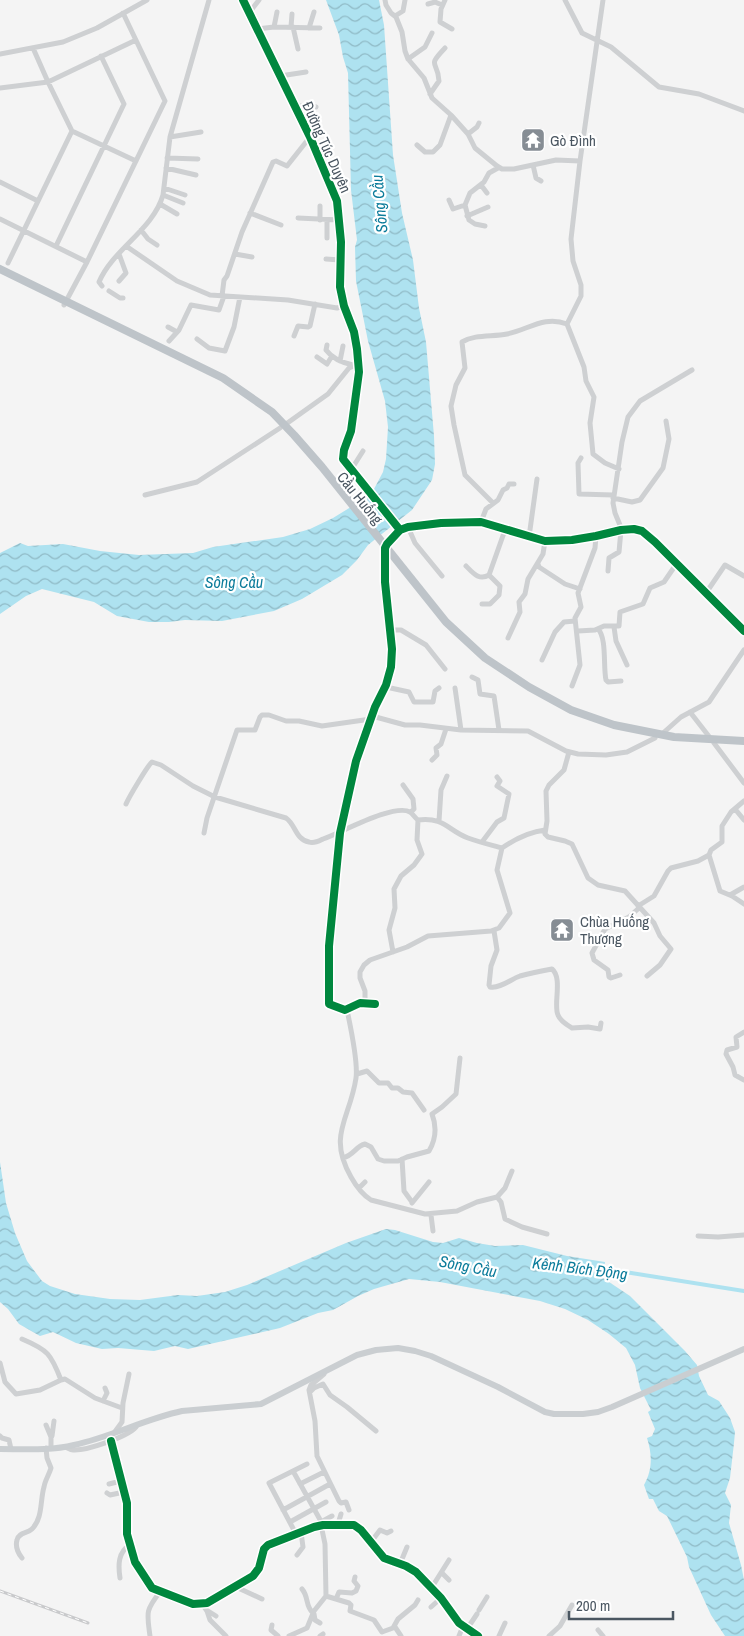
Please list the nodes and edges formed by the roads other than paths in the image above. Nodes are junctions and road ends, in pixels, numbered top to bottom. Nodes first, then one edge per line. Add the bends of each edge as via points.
1 (147, 0) edge
2 (209, 0) edge
3 (243, 0) edge
4 (259, 0) edge
5 (385, 0) edge
6 (405, 0) edge
7 (565, 0) edge
8 (603, 0) edge
9 (444, 2) edge
10 (428, 4) dead end
11 (278, 12) dead end
12 (314, 12) dead end
13 (123, 13) junction
14 (250, 13) junction
15 (292, 14) dead end
16 (395, 16) junction
17 (274, 27) junction
18 (292, 27) junction
19 (309, 28) junction
20 (320, 28) dead end
21 (257, 29) junction
22 (452, 29) dead end
23 (432, 33) dead end
24 (136, 40) junction
25 (596, 40) junction
26 (33, 48) junction
27 (445, 48) dead end
28 (298, 49) dead end
29 (0, 54) edge
30 (101, 56) junction
31 (408, 59) junction
32 (306, 72) dead end
33 (280, 76) junction
34 (48, 82) junction
35 (0, 88) edge
36 (430, 94) junction
37 (295, 107) junction
38 (316, 107) dead end
39 (744, 111) edge
40 (451, 115) junction
41 (479, 123) dead end
42 (72, 131) junction
43 (201, 132) dead end
44 (468, 134) junction
45 (170, 137) junction
46 (310, 137) junction
47 (417, 145) dead end
48 (104, 146) junction
49 (167, 158) junction
50 (198, 159) dead end
51 (136, 161) junction
52 (580, 161) junction
53 (533, 165) junction
54 (166, 168) junction
55 (498, 168) junction
56 (196, 175) dead end
57 (541, 181) dead end
58 (0, 182) edge
59 (481, 185) junction
60 (164, 188) junction
61 (487, 193) dead end
62 (163, 195) junction
63 (185, 195) dead end
64 (449, 200) dead end
65 (38, 201) junction
66 (183, 203) dead end
67 (160, 204) junction
68 (465, 205) junction
69 (320, 206) dead end
70 (488, 207) dead end
71 (250, 213) junction
72 (177, 214) dead end
73 (467, 216) junction
74 (298, 218) dead end
75 (0, 219) edge
76 (323, 220) junction
77 (339, 220) junction
78 (281, 225) dead end
79 (485, 226) dead end
80 (24, 230) junction
81 (141, 230) junction
82 (327, 238) dead end
83 (157, 245) dead end
84 (56, 246) junction
85 (126, 246) junction
86 (119, 254) junction
87 (235, 254) junction
88 (252, 258) dead end
89 (326, 259) dead end
90 (340, 260) junction
91 (87, 262) junction
92 (8, 263) dead end
93 (0, 269) edge
94 (0, 274) edge
95 (119, 281) dead end
96 (102, 286) dead end
97 (109, 291) dead end
98 (223, 296) junction
99 (240, 297) junction
100 (123, 298) dead end
101 (65, 303) junction
102 (315, 304) junction
103 (344, 306) junction
104 (567, 324) junction
105 (168, 327) dead end
106 (177, 332) junction
107 (294, 336) dead end
108 (196, 339) dead end
109 (169, 342) dead end
110 (328, 345) dead end
111 (343, 346) dead end
112 (332, 356) junction
113 (317, 357) dead end
114 (340, 361) junction
115 (356, 364) junction
116 (692, 370) dead end
117 (666, 421) dead end
118 (286, 424) dead end
119 (280, 428) dead end
120 (363, 451) dead end
121 (581, 458) dead end
122 (619, 469) junction
123 (351, 470) junction
124 (536, 479) dead end
125 (514, 484) dead end
126 (145, 495) dead end
127 (613, 496) junction
128 (492, 503) junction
129 (481, 522) junction
130 (408, 526) junction
131 (399, 528) junction
132 (505, 530) junction
133 (621, 530) junction
134 (596, 536) junction
135 (529, 537) junction
136 (545, 542) junction
137 (677, 563) junction
138 (538, 564) junction
139 (466, 566) dead end
140 (608, 571) dead end
141 (489, 575) junction
142 (442, 576) dead end
143 (744, 576) edge
144 (580, 589) junction
145 (706, 593) junction
146 (482, 604) dead end
147 (575, 621) junction
148 (614, 627) junction
149 (598, 629) junction
150 (390, 630) junction
151 (578, 631) junction
152 (744, 631) edge
153 (508, 638) dead end
154 (744, 650) edge
155 (542, 660) dead end
156 (627, 665) dead end
157 (445, 669) dead end
158 (472, 677) dead end
159 (621, 681) dead end
160 (572, 686) dead end
161 (386, 687) junction
162 (439, 688) dead end
163 (455, 688) dead end
164 (690, 712) junction
165 (372, 717) junction
166 (446, 728) junction
167 (461, 730) junction
168 (498, 730) junction
169 (657, 737) junction
170 (713, 741) junction
171 (744, 742) edge
172 (569, 752) junction
173 (432, 760) dead end
174 (447, 776) dead end
175 (497, 777) dead end
176 (744, 783) edge
177 (402, 785) dead end
178 (215, 797) junction
179 (744, 801) edge
180 (126, 804) dead end
181 (734, 809) junction
182 (411, 812) junction
183 (418, 820) junction
184 (439, 820) junction
185 (744, 820) edge
186 (545, 830) junction
187 (204, 833) dead end
188 (340, 833) junction
189 (482, 842) junction
190 (502, 848) junction
191 (709, 855) junction
192 (744, 887) edge
193 (730, 895) junction
194 (744, 904) edge
195 (638, 907) junction
196 (494, 931) junction
197 (393, 952) junction
198 (620, 975) dead end
199 (647, 976) dead end
200 (365, 1003) junction
201 (375, 1004) dead end
202 (347, 1010) junction
203 (601, 1023) dead end
204 (744, 1030) edge
205 (460, 1058) dead end
206 (357, 1074) junction
207 (744, 1080) edge
208 (424, 1110) dead end
209 (343, 1158) junction
210 (402, 1159) junction
211 (512, 1171) dead end
212 (429, 1181) dead end
213 (365, 1182) dead end
214 (359, 1188) junction
215 (497, 1196) junction
216 (412, 1202) junction
217 (407, 1209) junction
218 (431, 1214) junction
219 (433, 1231) dead end
220 (547, 1234) dead end
221 (744, 1235) edge
222 (698, 1236) dead end
223 (22, 1339) dead end
224 (744, 1349) edge
225 (0, 1363) edge
226 (330, 1368) junction
227 (129, 1374) dead end
228 (61, 1380) junction
229 (105, 1388) dead end
230 (309, 1392) junction
231 (103, 1401) junction
232 (122, 1408) junction
233 (54, 1421) dead end
234 (46, 1425) dead end
235 (376, 1431) dead end
236 (0, 1436) edge
237 (52, 1437) junction
238 (111, 1438) junction
239 (49, 1448) junction
240 (11, 1449) junction
241 (0, 1450) edge
242 (307, 1464) dead end
243 (293, 1471) junction
244 (324, 1472) junction
245 (121, 1481) junction
246 (108, 1484) dead end
247 (300, 1484) junction
248 (330, 1484) junction
249 (124, 1492) junction
250 (107, 1493) dead end
251 (307, 1497) junction
252 (326, 1502) dead end
253 (314, 1509) junction
254 (283, 1510) junction
255 (349, 1510) dead end
256 (341, 1514) dead end
257 (332, 1516) dead end
258 (290, 1522) junction
259 (322, 1524) junction
260 (338, 1524) junction
261 (391, 1531) dead end
262 (298, 1533) junction
263 (370, 1542) junction
264 (130, 1545) junction
265 (407, 1547) dead end
266 (297, 1555) dead end
267 (22, 1558) dead end
268 (449, 1560) dead end
269 (400, 1564) junction
270 (442, 1573) junction
271 (356, 1577) dead end
272 (120, 1578) dead end
273 (449, 1580) dead end
274 (236, 1586) junction
275 (432, 1587) junction
276 (302, 1590) dead end
277 (160, 1592) junction
278 (326, 1596) junction
279 (262, 1598) dead end
280 (441, 1598) junction
281 (487, 1598) dead end
282 (336, 1599) junction
283 (418, 1600) dead end
284 (203, 1604) junction
285 (572, 1605) dead end
286 (430, 1607) dead end
287 (207, 1611) junction
288 (313, 1612) junction
289 (216, 1616) dead end
290 (505, 1622) dead end
291 (320, 1623) dead end
292 (272, 1625) dead end
293 (394, 1626) junction
294 (465, 1627) junction
295 (302, 1630) junction
296 (598, 1630) dead end
297 (150, 1636) edge
298 (226, 1636) edge
299 (278, 1636) edge
300 (289, 1636) edge
301 (306, 1636) edge
302 (401, 1636) edge
303 (459, 1636) edge
304 (478, 1636) edge
305 (499, 1636) edge
306 (549, 1636) edge
307 (603, 1636) edge

1 - 13 street
2 - 45 street
3 - 14 street, Đường Túc Duyên
4 - 14 street
5 - 16 street
6 - 16 street via 404,10
7 - 25 street via 582,33
8 - 25 street
9 - 10 street
9 - 22 street via 440,22
11 - 17 street
12 - 19 street
13 - 24 street
13 - 26 street via 63,42
14 - 21 street, Đường Túc Duyên
15 - 18 street
16 - 31 street
17 - 18 street
17 - 21 street
18 - 19 street
18 - 28 street
19 - 20 street
21 - 33 street, Đường Túc Duyên
23 - 31 street via 425,47
24 - 30 street
24 - 51 street via 165,101
25 - 39 street via 611,47 659,87 699,94
25 - 52 street
26 - 29 street
26 - 34 street
27 - 36 street via 434,60 439,81
30 - 34 street
30 - 48 street via 124,104
31 - 36 street via 424,78
32 - 33 street
33 - 37 street, Đường Túc Duyên
34 - 35 street
34 - 42 street
36 - 40 street
37 - 38 street
37 - 46 street, Đường Túc Duyên
40 - 44 street
40 - 47 street via 440,146 433,152 425,152
41 - 44 street
42 - 48 street
42 - 65 street
43 - 45 street
44 - 55 street via 476,148
45 - 49 street
46 - 71 street via 287,166 273,162
46 - 77 street, Đường Túc Duyên via 336,196
48 - 51 street
48 - 84 street
49 - 50 street
49 - 54 street
51 - 91 street
52 - 53 street via 556,160
52 - 104 street via 571,245 581,296
53 - 55 street
53 - 57 street via 536,178
54 - 56 street
54 - 60 street
55 - 59 street
58 - 65 street
59 - 61 street
59 - 68 street via 470,192
60 - 62 street
60 - 63 street
62 - 66 street
62 - 67 street
64 - 68 street via 453,209
65 - 80 street
67 - 72 street
67 - 81 street
68 - 73 street
69 - 76 street
70 - 73 street
71 - 78 street
71 - 87 street
73 - 79 street via 471,222
74 - 76 street
75 - 80 street
76 - 77 street
76 - 82 street
77 - 90 street, Đường Túc Duyên
80 - 84 street
80 - 92 street
81 - 83 street
81 - 85 street
84 - 91 street
85 - 86 street
85 - 98 street via 179,282 210,295
86 - 95 street via 126,273
86 - 96 street via 103,273 99,282
87 - 88 street
87 - 98 street via 224,280
89 - 90 street
90 - 103 street, Đường Túc Duyên
91 - 101 street
93 - 101 highway
94 - 101 highway
97 - 100 street
98 - 99 street
98 - 106 street via 220,310 191,305
99 - 102 street
99 - 108 street via 225,351 209,348
101 - 169 highway, Cầu Huống via 222,382 260,408 326,475 444,624 484,661 569,714
102 - 103 street via 336,308
102 - 107 street via 310,326 298,326
103 - 115 street, Đường Túc Duyên via 354,332
104 - 122 street via 594,397 590,422 593,454
104 - 128 street via 544,322 510,334 476,336 462,342 465,370 451,406 454,426 465,474
105 - 106 street
106 - 109 street
110 - 112 street via 326,351
111 - 114 street
112 - 113 street via 327,364
112 - 114 street
114 - 115 street
115 - 118 street via 348,368 331,392
115 - 123 street, Đường Túc Duyên via 358,381 351,431 343,456
116 - 122 street via 640,400 629,415
117 - 127 street via 669,439 663,468 640,500 632,502
119 - 126 street via 197,482
120 - 123 street
121 - 127 street via 578,463 578,494
122 - 127 street
123 - 131 street, Đường Túc Duyên
124 - 135 street
125 - 128 street via 509,484
127 - 133 street
128 - 129 street
129 - 130 street
129 - 132 street
130 - 131 street
130 - 142 street via 415,543
131 - 150 street via 384,552
132 - 135 street
132 - 141 street
133 - 134 street
133 - 137 street via 642,531
133 - 140 street via 620,550 609,558
134 - 136 street
134 - 144 street via 596,548
135 - 136 street
136 - 138 street
137 - 145 street
137 - 148 street via 664,582 650,588 643,604 620,612 620,626
138 - 144 street via 565,584
138 - 153 street via 528,578 525,594 519,602 520,612
139 - 141 street via 480,578
141 - 146 street via 499,584 500,594 490,604
143 - 145 street via 725,565
144 - 147 street via 581,607
145 - 152 street
147 - 151 street
147 - 155 street via 564,622 555,632
148 - 149 street
148 - 156 street via 616,641
149 - 151 street
149 - 159 street via 602,635 606,680
150 - 157 street via 401,630 426,645
150 - 161 street via 392,659
151 - 160 street via 580,665
154 - 164 street via 712,699
158 - 168 street via 478,680 480,694 494,696
161 - 162 street via 409,692 414,702 433,702
161 - 165 street
163 - 167 street
164 - 169 street
164 - 170 street
165 - 166 street via 405,725
165 - 178 street via 322,726 262,715 255,730 238,730
165 - 188 street via 352,775
166 - 167 street
166 - 173 street via 436,748 437,755
167 - 168 street
168 - 172 street via 528,731
169 - 170 highway, Cầu Huống
169 - 172 street via 618,753 592,755
170 - 171 highway, Cầu Huống
170 - 176 street
172 - 186 street via 564,770 546,791
174 - 184 street via 441,790
175 - 189 street via 500,781 497,786 509,794 505,816
177 - 182 street via 413,799 414,809
178 - 180 street via 152,762
178 - 187 street
178 - 188 street via 286,818 298,836 307,842 314,843
179 - 181 street
181 - 185 street
181 - 191 street via 720,829 722,842
182 - 183 street
182 - 188 street via 381,814
183 - 184 street
183 - 197 street via 417,840 422,854 401,876 393,891 395,905 389,930
184 - 189 street via 466,837
186 - 190 street
186 - 195 street via 548,837 572,844 588,878 600,885 624,890
188 - 202 street via 329,946 328,1003
189 - 190 street
190 - 196 street via 497,870 510,913
191 - 193 street via 719,889
191 - 195 street via 669,869 654,896
192 - 193 street
193 - 194 street
195 - 198 street via 629,917 605,929 592,953 594,960 608,970 608,977
195 - 199 street via 654,923 671,949
196 - 197 street via 428,936
196 - 203 street via 497,950 491,966 490,988 552,969 558,988 558,1017 572,1028 600,1029
197 - 200 street via 375,957 362,968 360,978
200 - 201 street
200 - 202 street via 360,1002
202 - 206 street
204 - 207 street via 736,1037 737,1048 727,1050 726,1054 735,1075
205 - 210 street via 456,1094 432,1114 435,1138 430,1150
206 - 208 street via 367,1071 379,1083 388,1082 392,1088 412,1093
206 - 209 street via 340,1135
209 - 210 street via 365,1144 373,1149 379,1160 398,1162
209 - 214 street via 346,1169
210 - 216 street via 405,1193
211 - 215 street via 505,1188
212 - 216 street
213 - 214 street
214 - 217 street via 372,1200
215 - 218 street via 457,1211
215 - 220 street via 505,1219
216 - 217 street
217 - 218 street
218 - 219 street
221 - 222 street
223 - 228 street via 48,1353
224 - 226 main road via 598,1412 545,1412 431,1356 398,1348 357,1355
225 - 228 street via 5,1382 16,1394 40,1390
226 - 230 street via 311,1385
226 - 238 main road via 261,1404 182,1411
227 - 232 street
228 - 231 street via 65,1379
229 - 231 street
230 - 235 street via 324,1384 330,1395
230 - 244 street via 317,1456
231 - 232 street
232 - 238 street via 122,1422
233 - 237 street
234 - 237 street
236 - 240 street via 9,1440
237 - 239 street
238 - 239 main road
238 - 245 street
239 - 240 main road
239 - 267 street via 47,1458 51,1468 43,1488 38,1517 32,1529 21,1534 17,1541 17,1550
240 - 241 main road
242 - 243 street
243 - 247 street
243 - 254 street via 270,1482
244 - 247 street
244 - 248 street
245 - 246 street
245 - 249 street
247 - 251 street
248 - 251 street
248 - 255 street via 339,1502 347,1502
249 - 250 street
249 - 264 street
251 - 253 street
251 - 254 street
252 - 253 street
253 - 258 street
253 - 259 street
254 - 258 street
256 - 260 street
257 - 259 street
258 - 262 street
259 - 260 street
259 - 262 street
259 - 278 street
260 - 263 street via 358,1527
261 - 263 street via 380,1530
262 - 266 street via 303,1547
262 - 274 street via 268,1545 256,1572
263 - 269 street via 384,1558
264 - 272 street via 121,1553
264 - 277 street via 141,1574
265 - 269 street
268 - 270 street
269 - 275 street via 416,1572
270 - 273 street
270 - 275 street
271 - 282 street via 356,1591 339,1592
274 - 279 street
274 - 284 street
275 - 280 street
276 - 288 street
277 - 284 street via 193,1604
277 - 297 street via 148,1611
278 - 282 street
278 - 288 street
280 - 286 street
280 - 294 street
281 - 294 street
282 - 293 street via 350,1604 350,1611 374,1620 382,1632
283 - 293 street
284 - 287 street
285 - 306 street via 560,1626
287 - 289 street
287 - 298 street via 210,1620
288 - 291 street via 315,1620
288 - 295 street via 307,1627
290 - 305 street
292 - 299 street
293 - 302 street
294 - 303 street
294 - 304 street
295 - 300 street
295 - 301 street
296 - 307 street

